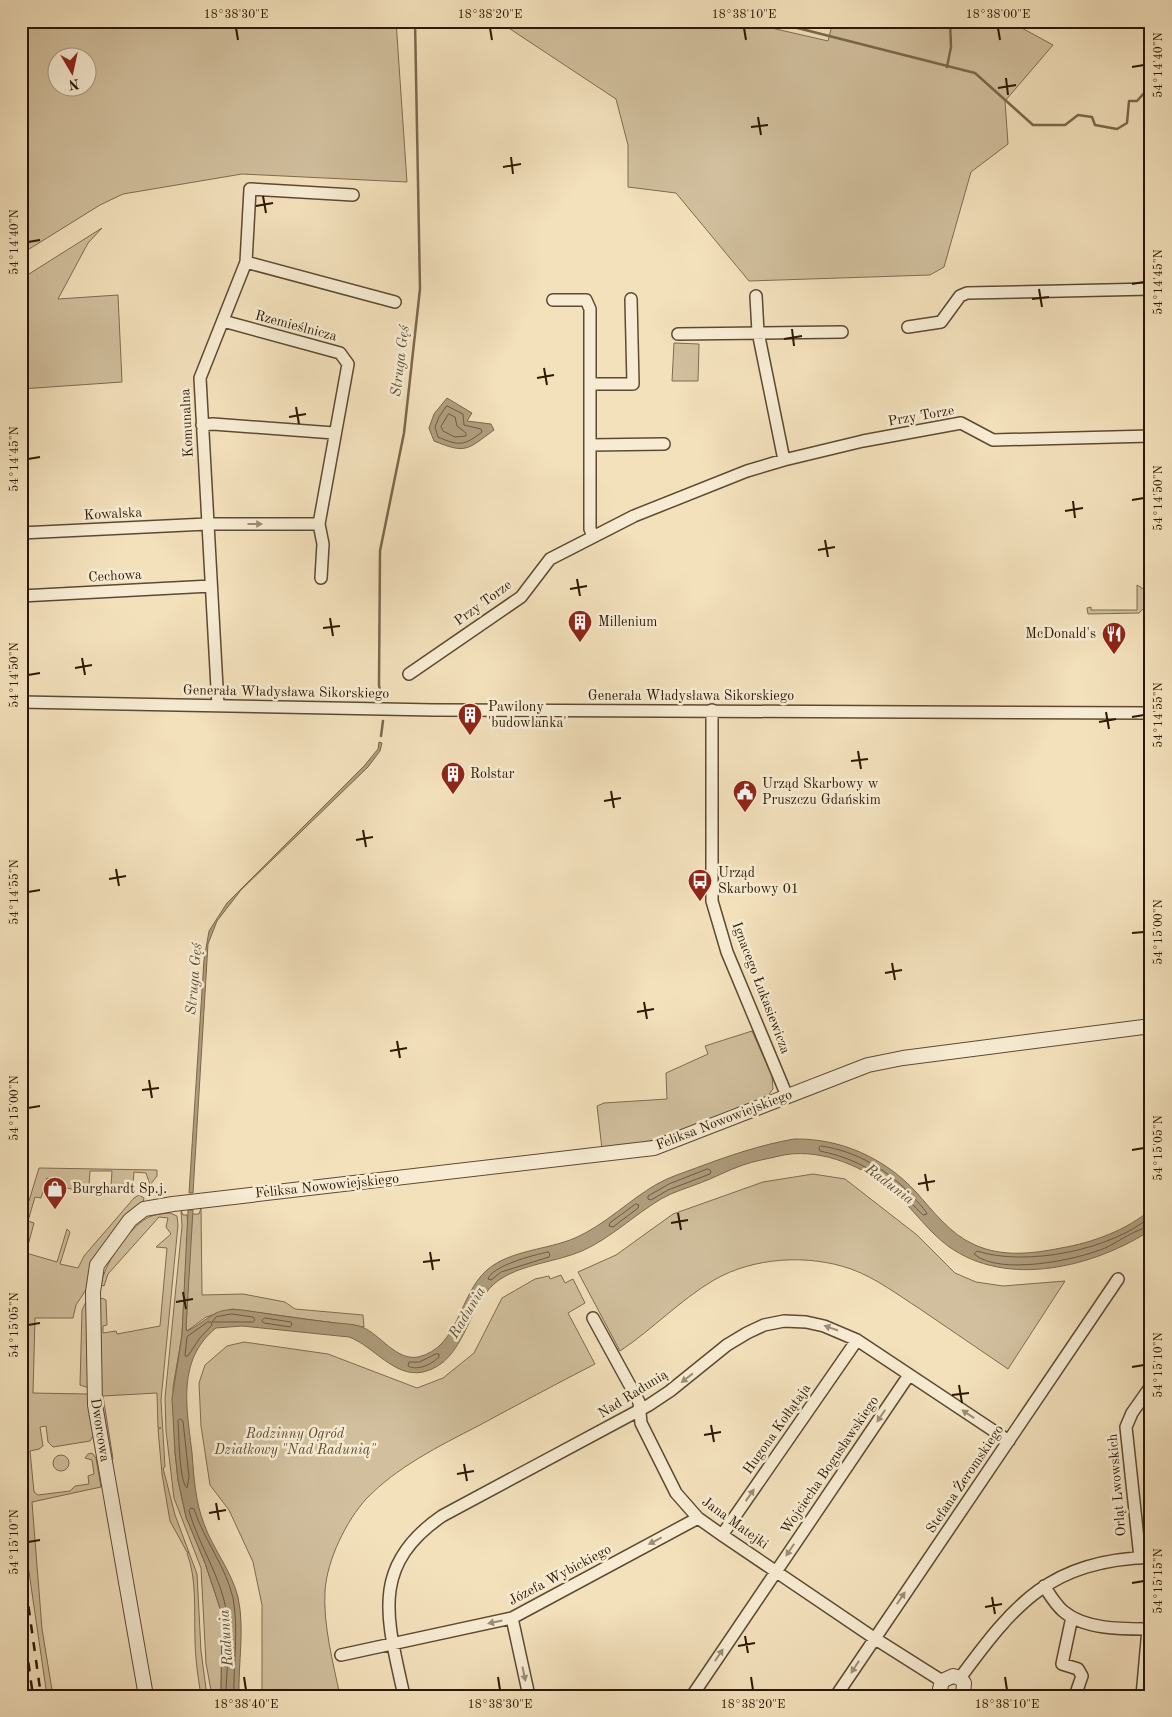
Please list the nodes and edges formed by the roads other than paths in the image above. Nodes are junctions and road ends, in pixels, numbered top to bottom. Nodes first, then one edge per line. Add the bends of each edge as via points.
1 (353, 195) dead end
2 (246, 262) junction
3 (1151, 289) edge
4 (756, 296) dead end
5 (631, 299) dead end
6 (553, 300) dead end
7 (395, 302) dead end
8 (222, 322) junction
9 (908, 327) dead end
10 (758, 332) junction
11 (842, 332) dead end
12 (678, 334) dead end
13 (591, 384) junction
14 (202, 426) junction
15 (334, 434) junction
16 (1151, 436) edge
17 (664, 444) dead end
18 (590, 445) junction
19 (784, 460) junction
20 (207, 524) junction
21 (320, 524) junction
22 (21, 533) edge
23 (593, 536) junction
24 (321, 578) dead end
25 (211, 586) junction
26 (21, 596) edge
27 (409, 674) dead end
28 (21, 702) edge
29 (218, 706) junction
30 (712, 710) junction
31 (1151, 713) edge
32 (1151, 1026) edge
33 (787, 1096) junction
34 (173, 1204) joint
35 (1118, 1279) dead end
36 (593, 1318) dead end
37 (857, 1340) junction
38 (908, 1375) junction
39 (1151, 1386) edge
40 (640, 1410) junction
41 (1009, 1441) junction
42 (698, 1518) junction
43 (722, 1535) junction
44 (1145, 1558) edge
45 (776, 1572) junction
46 (1044, 1586) junction
47 (1072, 1617) junction
48 (512, 1618) junction
49 (1150, 1629) edge
50 (874, 1638) junction
51 (393, 1644) junction
52 (341, 1655) dead end
53 (960, 1678) junction
54 (942, 1682) junction
55 (146, 1696) edge
56 (404, 1696) edge
57 (528, 1696) edge
58 (692, 1696) edge
59 (836, 1696) edge
60 (942, 1696) edge
61 (963, 1696) edge
62 (1075, 1696) edge
63 (1142, 1696) edge

1 - 2 street, Komunalna via 250,189
2 - 7 street
2 - 8 street, Komunalna
3 - 9 street via 967,293 960,296 941,322
4 - 10 street
5 - 13 street via 632,384
6 - 13 street via 586,300 590,308
8 - 14 street, Komunalna via 200,378
8 - 15 street, Rzemieślnicza via 340,353 348,364
10 - 11 street
10 - 12 street
10 - 19 street
13 - 18 street
14 - 15 street via 213,424
14 - 20 street, Komunalna
15 - 21 street, Rzemieślnicza
16 - 19 street, Przy Torze via 993,440 961,423
17 - 18 street
18 - 23 street via 590,529
19 - 23 street, Przy Torze via 671,500
20 -> 21 street
20 - 22 street, Kowalska
20 - 25 street, Komunalna
21 - 24 street, Rzemieślnicza via 323,544
23 - 27 street, Przy Torze via 550,559 521,596
25 - 26 street, Cechowa
25 - 29 street, Komunalna
28 - 29 street, Generała Władysława Sikorskiego
29 - 30 street, Generała Władysława Sikorskiego
30 - 31 street, Generała Władysława Sikorskiego
30 - 33 street, Ignacego Łukasiewicza via 712,901 727,952
32 - 33 street, Feliksa Nowowiejskiego via 903,1058 858,1068
33 - 34 street, Feliksa Nowowiejskiego via 672,1142 636,1151
34 - 55 street, Dworcowa via 144,1209 130,1220 97,1265 93,1292 95,1405
35 - 41 street, Stefana Żeromskiego
36 - 40 street, Jana Matejki via 639,1402
37 - 38 street, Nad Radunią
37 -> 40 street, Nad Radunią via 843,1332 806,1322 784,1321 764,1325 727,1345 670,1391
43 -> 37 street, Hugona Kołłątaja
41 -> 38 street, Nad Radunią
38 -> 45 street, Wojciecha Bogusławskiego
39 - 44 street, Orląt Lwowskich via 1126,1427
40 - 42 street, Jana Matejki via 641,1423 676,1493
40 - 51 street, Nad Radunią via 426,1527 404,1552 391,1584 388,1604
50 -> 41 street, Stefana Żeromskiego
42 - 43 street, Jana Matejki
42 -> 48 street, Józefa Wybickiego
43 - 45 street, Jana Matejki
44 - 46 street via 1118,1559 1086,1566
45 - 50 street, Jana Matejki
58 -> 45 street, Wojciecha Bogusławskiego
46 - 47 street via 1055,1603
46 - 53 street via 1006,1618
47 - 49 street via 1106,1627
47 - 62 street via 1062,1664 1078,1669 1082,1676
48 -> 51 street, Józefa Wybickiego
48 -> 57 street
49 - 63 street
50 - 54 street, Jana Matejki
50 -> 59 street, Stefana Żeromskiego
51 - 52 street, Józefa Wybickiego
51 - 56 street, Nad Radunią
53 - 54 street via 950,1676
53 - 61 street via 965,1686
54 - 60 street

